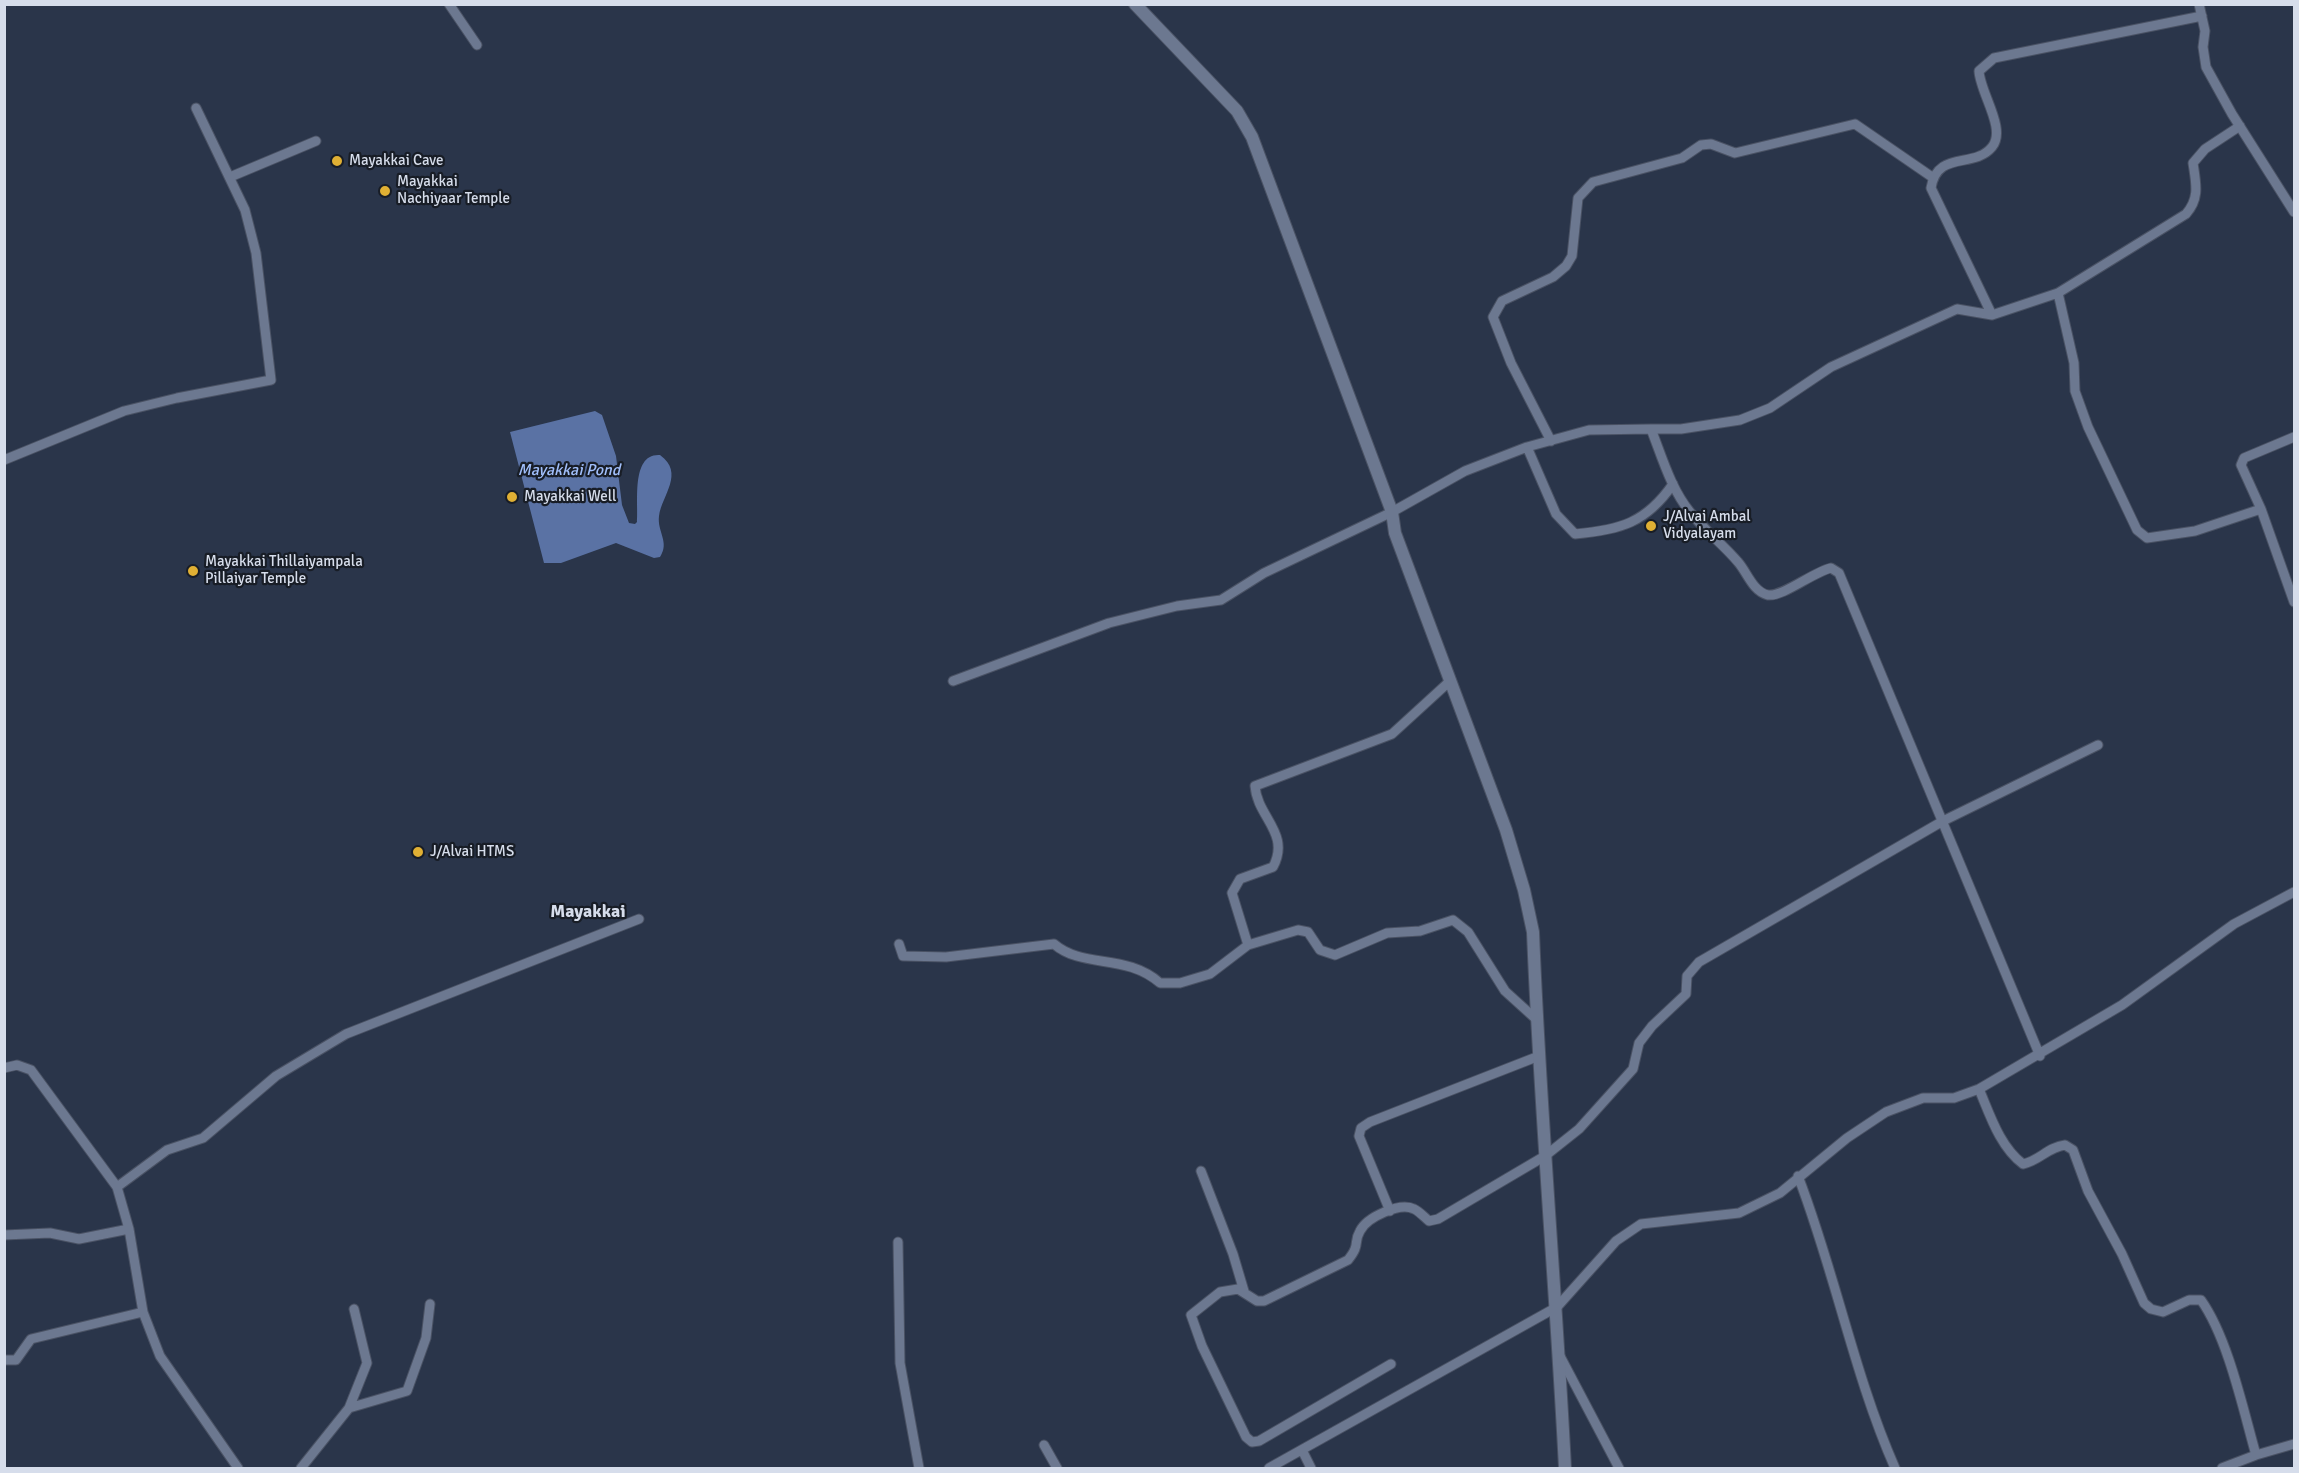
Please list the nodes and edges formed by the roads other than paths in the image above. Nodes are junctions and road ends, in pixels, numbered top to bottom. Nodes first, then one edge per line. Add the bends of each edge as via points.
1 (449, 4) edge
2 (1135, 4) edge
3 (2199, 4) edge
4 (2202, 16) junction
5 (477, 45) dead end
6 (196, 108) dead end
7 (2240, 126) junction
8 (316, 141) dead end
9 (230, 177) junction
10 (1932, 177) junction
11 (2295, 212) edge
12 (2058, 293) junction
13 (1992, 315) junction
14 (1651, 429) junction
15 (2295, 437) edge
16 (1551, 441) junction
17 (1527, 447) junction
18 (4, 460) edge
19 (1672, 484) junction
20 (2261, 508) junction
21 (1392, 512) junction
22 (2295, 602) edge
23 (953, 681) dead end
24 (1450, 681) junction
25 (2098, 745) dead end
26 (1943, 821) junction
27 (2295, 892) edge
28 (639, 919) dead end
29 (899, 944) dead end
30 (1248, 945) junction
31 (1537, 1020) junction
32 (1539, 1056) junction
33 (2040, 1056) junction
34 (4, 1068) edge
35 (1979, 1089) junction
36 (1545, 1156) junction
37 (1201, 1171) dead end
38 (1798, 1176) junction
39 (117, 1187) junction
40 (1390, 1211) junction
41 (129, 1229) junction
42 (4, 1235) edge
43 (898, 1242) dead end
44 (1244, 1291) junction
45 (430, 1304) dead end
46 (1557, 1306) junction
47 (354, 1309) dead end
48 (143, 1312) junction
49 (1559, 1354) junction
50 (4, 1360) edge
51 (1391, 1365) dead end
52 (349, 1408) junction
53 (2295, 1444) edge
54 (1044, 1445) dead end
55 (1302, 1450) junction
56 (2256, 1455) junction
57 (238, 1468) edge
58 (301, 1468) edge
59 (919, 1468) edge
60 (1057, 1468) edge
61 (1269, 1468) edge
62 (1311, 1468) edge
63 (1565, 1468) edge
64 (1619, 1468) edge
65 (1895, 1468) edge
66 (2222, 1468) edge

1 - 5 street
2 - 21 street via 1237,111 1252,137
3 - 4 street
4 - 7 street via 2206,67
4 - 10 street via 1994,58 1979,71 1979,81 1997,129 1997,141 1986,154 1942,165
6 - 9 street
7 - 11 street
7 - 12 street via 2205,149 2193,164 2195,204 2186,214
8 - 9 street
9 - 18 street via 245,210 256,253 271,380 124,411
10 - 13 street via 1930,188
10 - 16 street via 1855,124 1735,153 1711,144 1701,145 1682,158 1593,182 1578,198 1572,256 1566,266 1553,277 1502,301 1493,317 1511,363
12 - 13 street
12 - 20 street via 2074,363 2075,391 2088,428 2137,530 2146,537 2195,531
13 - 14 street via 1957,309 1832,367 1770,408 1740,420 1681,429
14 - 16 street via 1589,430
14 - 19 street
15 - 20 street via 2244,458 2241,465
16 - 17 street
17 - 19 street via 1556,514 1575,534 1616,530 1659,505
17 - 21 street via 1465,471
19 - 26 street via 1689,511 1739,562 1758,591 1769,595 1782,592 1818,571 1831,568 1839,573
20 - 22 street
21 - 23 street via 1264,573 1221,600 1108,623
21 - 24 street via 1395,533
24 - 30 street via 1392,734 1255,786 1279,840 1279,855 1273,867 1240,879 1232,892
24 - 31 street via 1506,830 1524,890 1533,932
25 - 26 street
26 - 33 street
26 - 36 street via 1700,962 1688,976 1686,994 1639,1043 1633,1070 1579,1129
27 - 33 street via 2234,924 2121,1005
28 - 39 street via 346,1034 276,1076 203,1138 167,1150
29 - 30 street via 903,957 946,957 1054,944 1066,954 1121,962 1148,972 1160,983 1180,983 1210,974
30 - 31 street via 1298,930 1308,932 1320,950 1335,955 1387,933 1420,932 1453,920 1468,932 1505,991
31 - 32 street
32 - 36 street
32 - 40 street via 1361,1128 1359,1136
33 - 35 street
34 - 39 street via 17,1065 31,1070
35 - 38 street via 1954,1098 1923,1098 1886,1112
35 - 56 street via 1999,1134 2023,1164 2054,1147 2065,1145 2073,1150 2088,1191 2144,1303 2163,1312 2189,1300 2201,1300 2210,1313 2236,1384
36 - 40 street via 1438,1219 1428,1221 1413,1208
36 - 46 street
37 - 44 street
38 - 46 street via 1780,1193 1739,1213 1641,1224 1616,1241
38 - 65 street
39 - 41 street
40 - 44 street via 1370,1220 1359,1232 1358,1249 1348,1260 1264,1301 1257,1301
41 - 42 street via 79,1239 50,1233
41 - 48 street
43 - 59 street via 900,1363
44 - 51 street via 1220,1292 1195,1309 1191,1318 1246,1437 1252,1442 1289,1426
45 - 52 street via 426,1338 407,1391
46 - 49 street
46 - 55 street
47 - 52 street via 367,1363
48 - 50 street via 31,1339 16,1360
48 - 57 street via 160,1356
49 - 63 street
49 - 64 street
52 - 58 street
53 - 56 street
54 - 60 street
55 - 61 street
55 - 62 street
56 - 66 street

